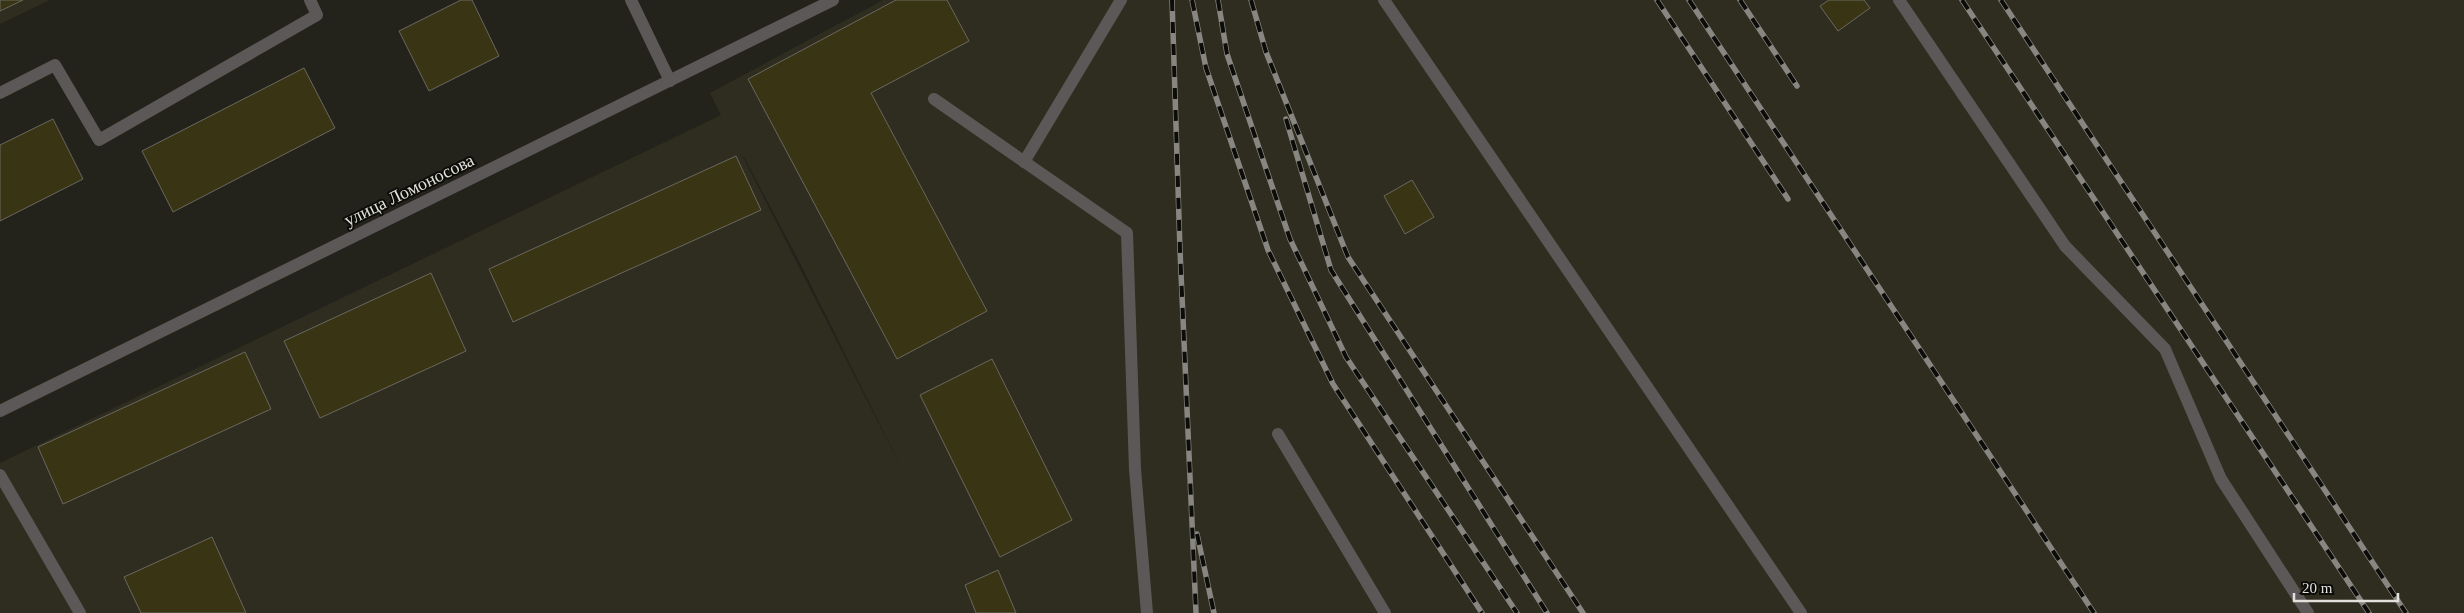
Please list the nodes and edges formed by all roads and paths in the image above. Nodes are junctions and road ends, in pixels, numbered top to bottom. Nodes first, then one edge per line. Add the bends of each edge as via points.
1 (310, 0) edge
2 (631, 0) edge
3 (833, 0) edge
4 (1120, 0) edge
5 (1384, 0) edge
6 (1900, 0) edge
7 (670, 81) junction
8 (0, 93) edge
9 (934, 99) dead end
10 (1024, 162) junction
11 (0, 411) edge
12 (1278, 434) dead end
13 (0, 475) edge
14 (80, 613) edge
15 (1147, 613) edge
16 (1385, 613) edge
17 (1801, 613) edge
18 (2308, 613) edge

1 - 8 street via 317,15 99,140 55,65
2 - 7 street
3 - 7 street, улица Ломоносова
4 - 10 street
5 - 17 street
6 - 18 street via 2065,246 2165,349 2221,479
7 - 11 street, улица Ломоносова
9 - 10 street
10 - 15 street via 1127,232 1135,469
12 - 16 street
13 - 14 street

